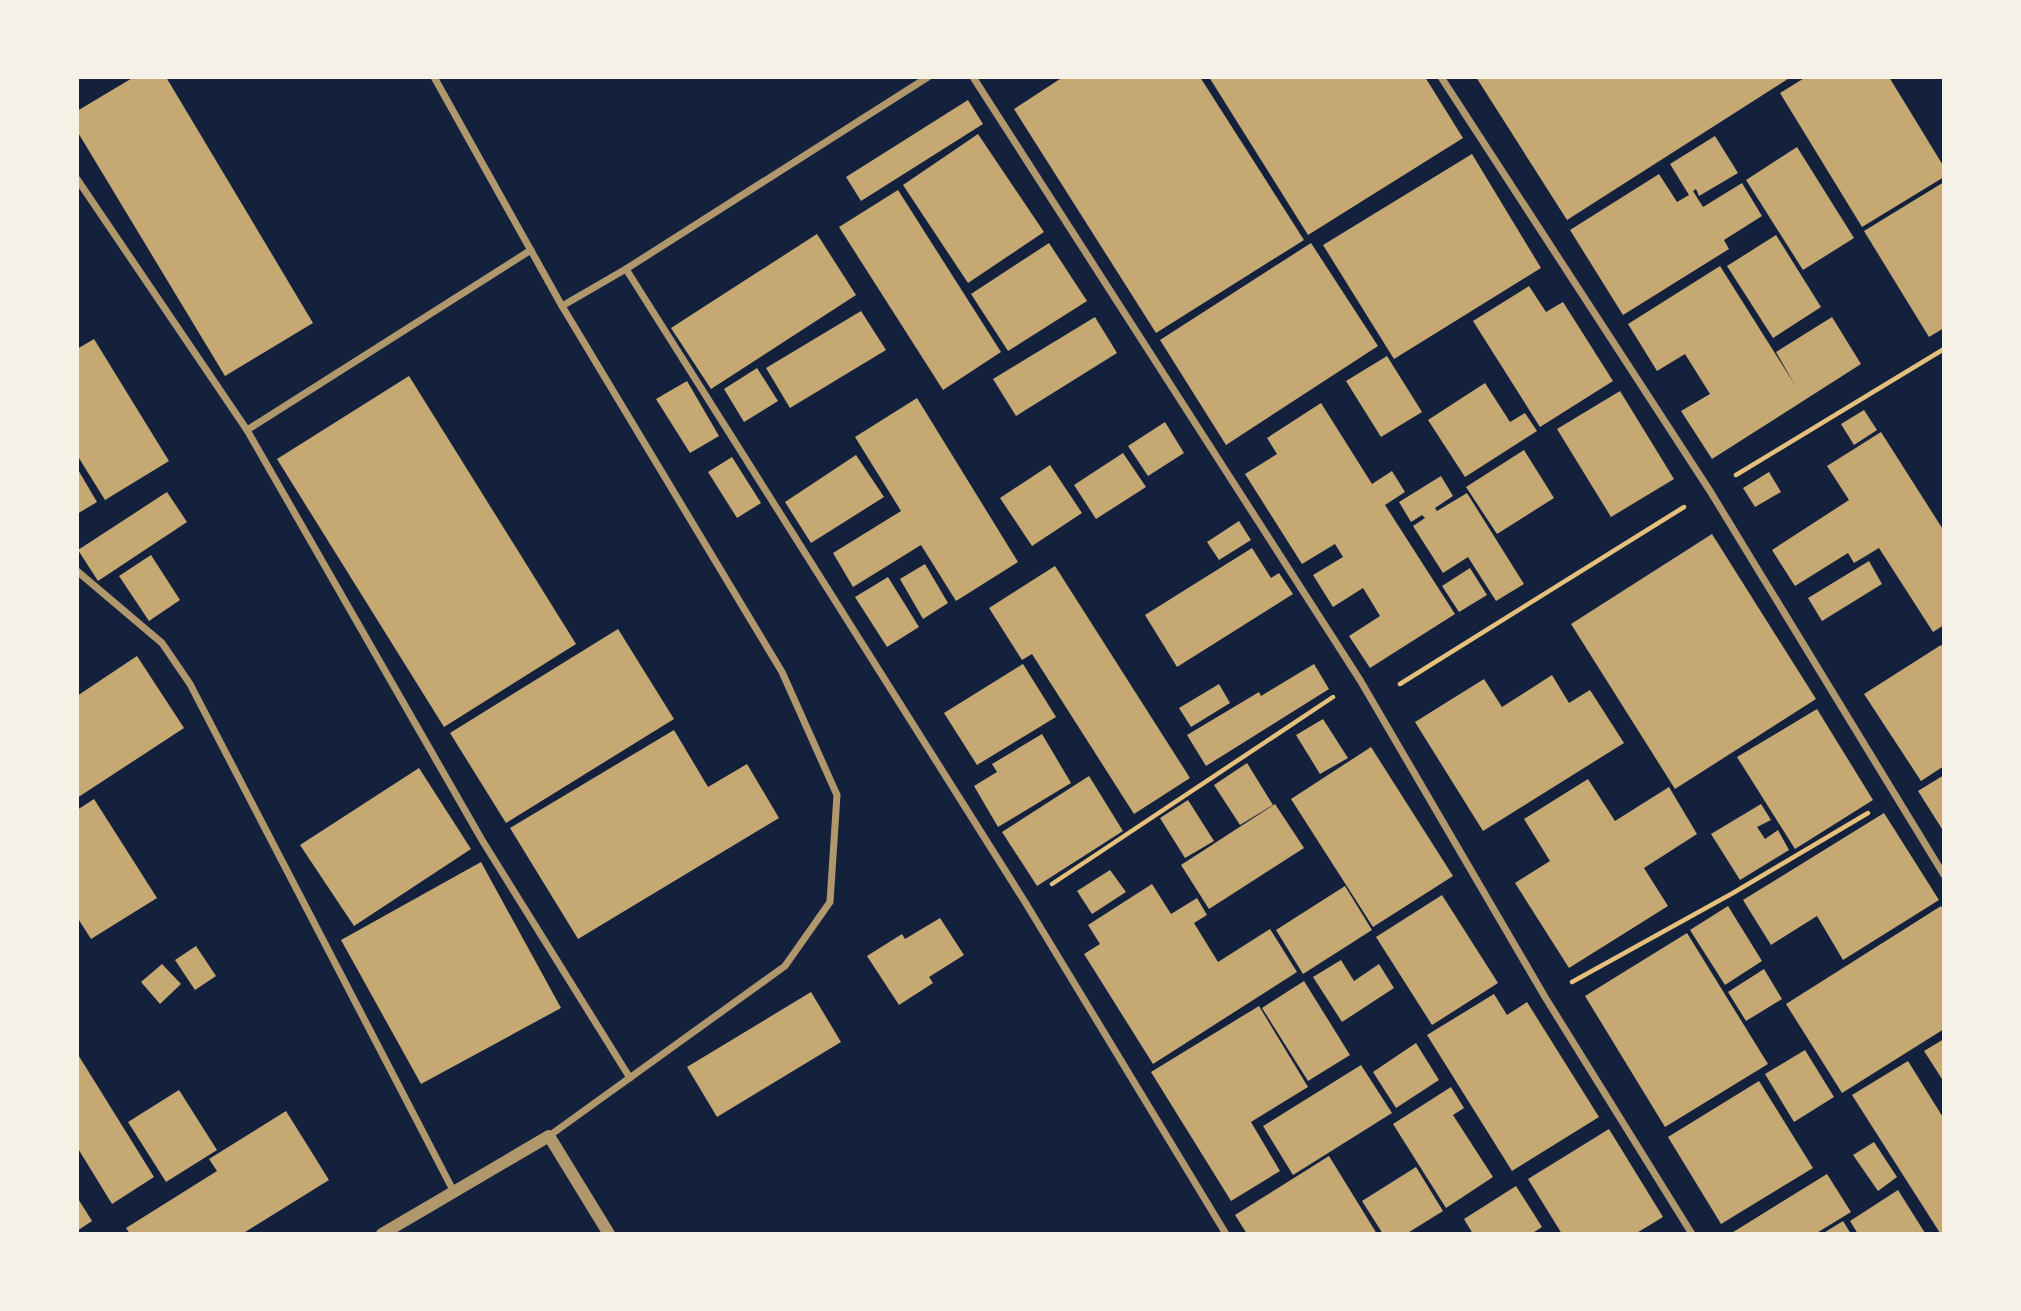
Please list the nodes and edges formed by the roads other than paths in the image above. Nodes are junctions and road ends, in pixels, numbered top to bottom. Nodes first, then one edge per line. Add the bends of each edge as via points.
1 (434, 77) edge
2 (928, 77) edge
3 (973, 77) edge
4 (1441, 77) edge
5 (77, 179) edge
6 (531, 250) junction
7 (626, 270) junction
8 (562, 306) junction
9 (247, 430) junction
10 (77, 571) edge
11 (1944, 875) edge
12 (630, 1078) junction
13 (549, 1136) junction
14 (454, 1192) junction
15 (382, 1234) edge
16 (609, 1234) edge
17 (1226, 1234) edge
18 (1692, 1234) edge

1 - 6 street
2 - 7 street
3 - 18 street via 1360,680 1545,997
4 - 11 street via 1710,491
5 - 9 street
6 - 8 street
6 - 9 street
7 - 8 street
7 - 17 street via 1025,902
8 - 12 street via 782,672 837,795 830,902 785,966
9 - 12 street via 482,840
10 - 14 street via 162,643 190,684
12 - 13 street
13 - 14 street
13 - 16 street
14 - 15 street

